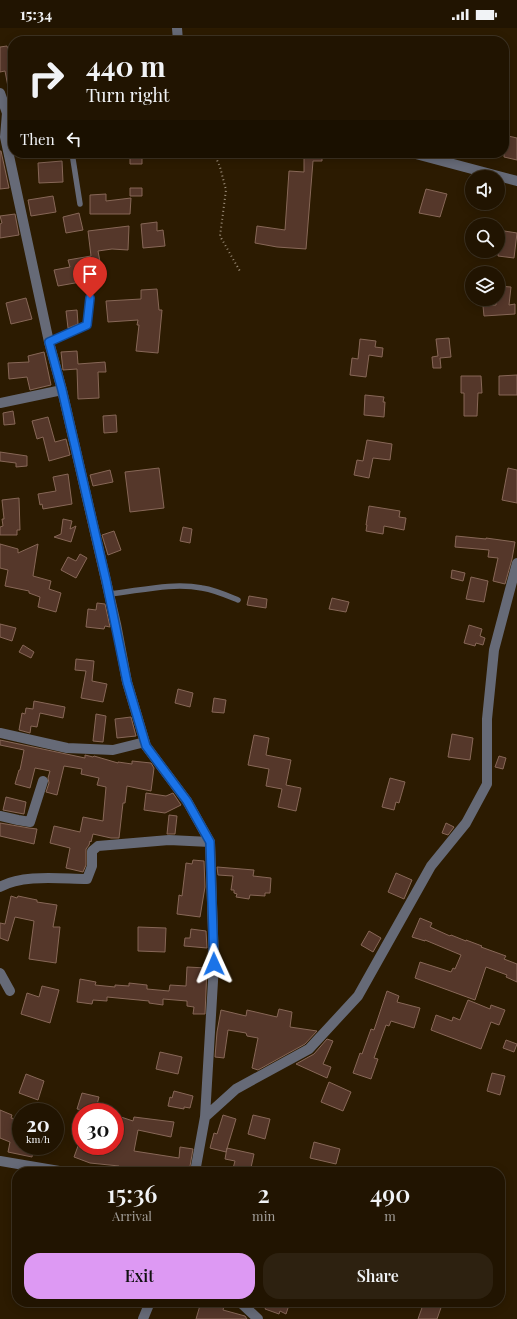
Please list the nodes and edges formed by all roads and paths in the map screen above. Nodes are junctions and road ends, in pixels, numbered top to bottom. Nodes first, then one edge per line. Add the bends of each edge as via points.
1 (0, 93) edge
2 (8, 108) edge
3 (8, 119) edge
4 (3, 138) edge
5 (73, 158) edge
6 (216, 158) edge
7 (431, 158) edge
8 (517, 181) edge
9 (80, 204) dead end
10 (241, 273) dead end
11 (91, 285) dead end
12 (49, 342) junction
13 (62, 390) junction
14 (0, 403) edge
15 (517, 562) edge
16 (109, 594) junction
17 (238, 600) dead end
18 (0, 733) edge
19 (144, 742) junction
20 (43, 780) dead end
21 (0, 816) edge
22 (210, 842) junction
23 (0, 887) edge
24 (0, 973) edge
25 (10, 991) dead end
26 (205, 1117) junction
27 (0, 1161) edge
28 (35, 1167) edge
29 (196, 1167) edge
30 (148, 1307) edge
31 (245, 1307) edge
32 (143, 1319) edge
33 (258, 1319) edge

1 - 2 street
3 - 4 street
4 - 12 street
5 - 9 lane
6 - 10 path via 226,190 220,236
7 - 8 street
11 - 12 lane via 87,325
12 - 13 street
13 - 14 street
13 - 16 street
15 - 26 street via 494,650 487,719 487,784 466,823 431,866 358,996 309,1049 236,1088
16 - 17 lane via 185,586 215,591
16 - 19 street via 127,682
18 - 19 street via 67,748 113,750
19 - 22 street via 187,801
20 - 21 street via 30,822
22 - 23 street via 169,840 98,846 92,851 92,866 87,879 22,879
22 - 26 street via 214,964
24 - 25 street
26 - 29 street
27 - 28 street
30 - 32 street
31 - 33 street

